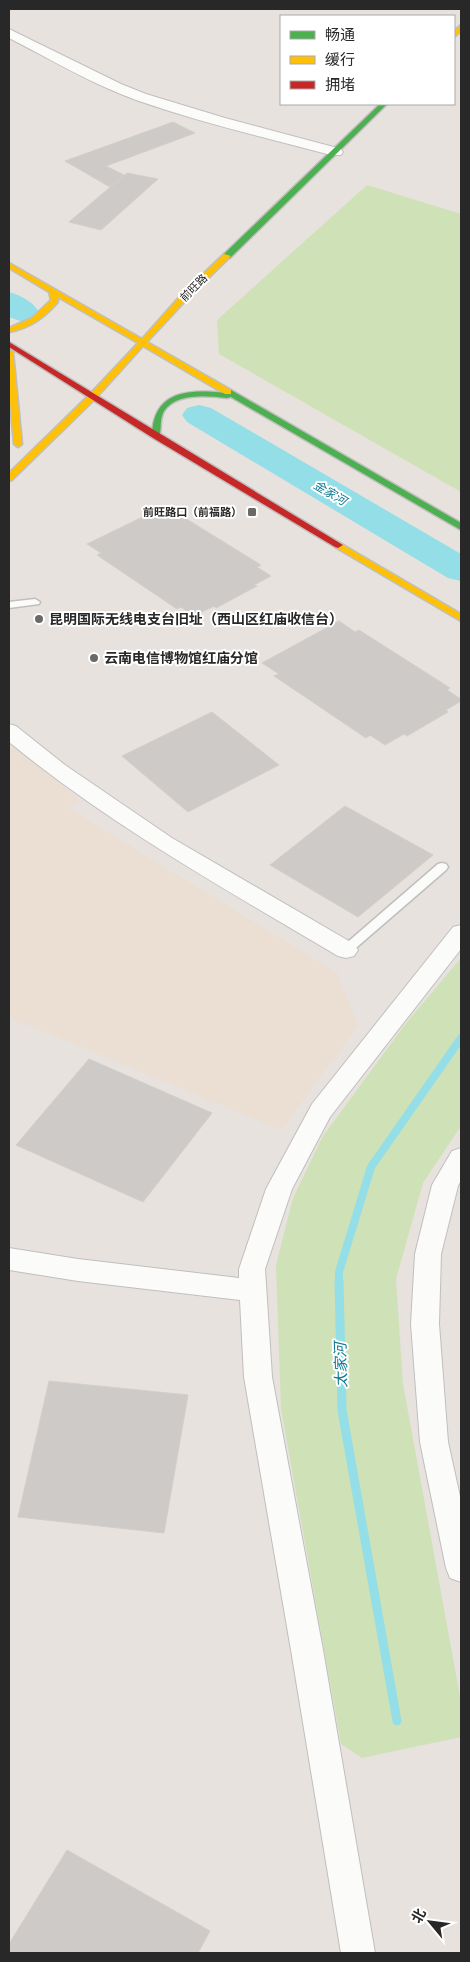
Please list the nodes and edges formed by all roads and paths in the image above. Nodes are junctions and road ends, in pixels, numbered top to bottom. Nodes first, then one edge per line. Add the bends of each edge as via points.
1 (9, 33) edge
2 (383, 105) edge
3 (336, 152) junction
4 (9, 265) edge
5 (53, 291) junction
6 (9, 330) edge
7 (143, 343) junction
8 (9, 344) edge
9 (9, 352) edge
10 (93, 396) junction
11 (236, 397) junction
12 (31, 431) dead end
13 (156, 436) junction
14 (18, 444) junction
15 (9, 453) edge
16 (9, 478) edge
17 (461, 527) edge
18 (34, 602) dead end
19 (9, 605) edge
20 (461, 618) edge
21 (9, 731) edge
22 (442, 867) dead end
23 (461, 933) edge
24 (346, 950) joint
25 (461, 1158) edge
26 (9, 1259) edge
27 (253, 1292) junction
28 (461, 1568) edge
29 (358, 1953) edge

1 - 3 street via 116,87 220,121
2 - 3 street, 前旺路
3 - 7 street, 前旺路 via 185,296
4 - 5 street
5 - 6 street via 55,300 28,327
5 - 7 street
7 - 10 street, 前旺路
7 - 11 street
8 - 10 street
9 - 14 street
10 - 13 street
10 - 16 street, 前旺路
11 - 13 street via 200,392 177,395 154,422
11 - 17 street
12 - 14 street
13 - 20 street
14 - 15 street
18 - 19 lane
21 - 24 street via 57,770 164,843
22 - 24 lane
23 - 27 street via 321,1111 279,1189 252,1269
25 - 28 street via 445,1185 428,1254 425,1324 434,1442
26 - 27 street
27 - 29 street via 258,1377 308,1650

